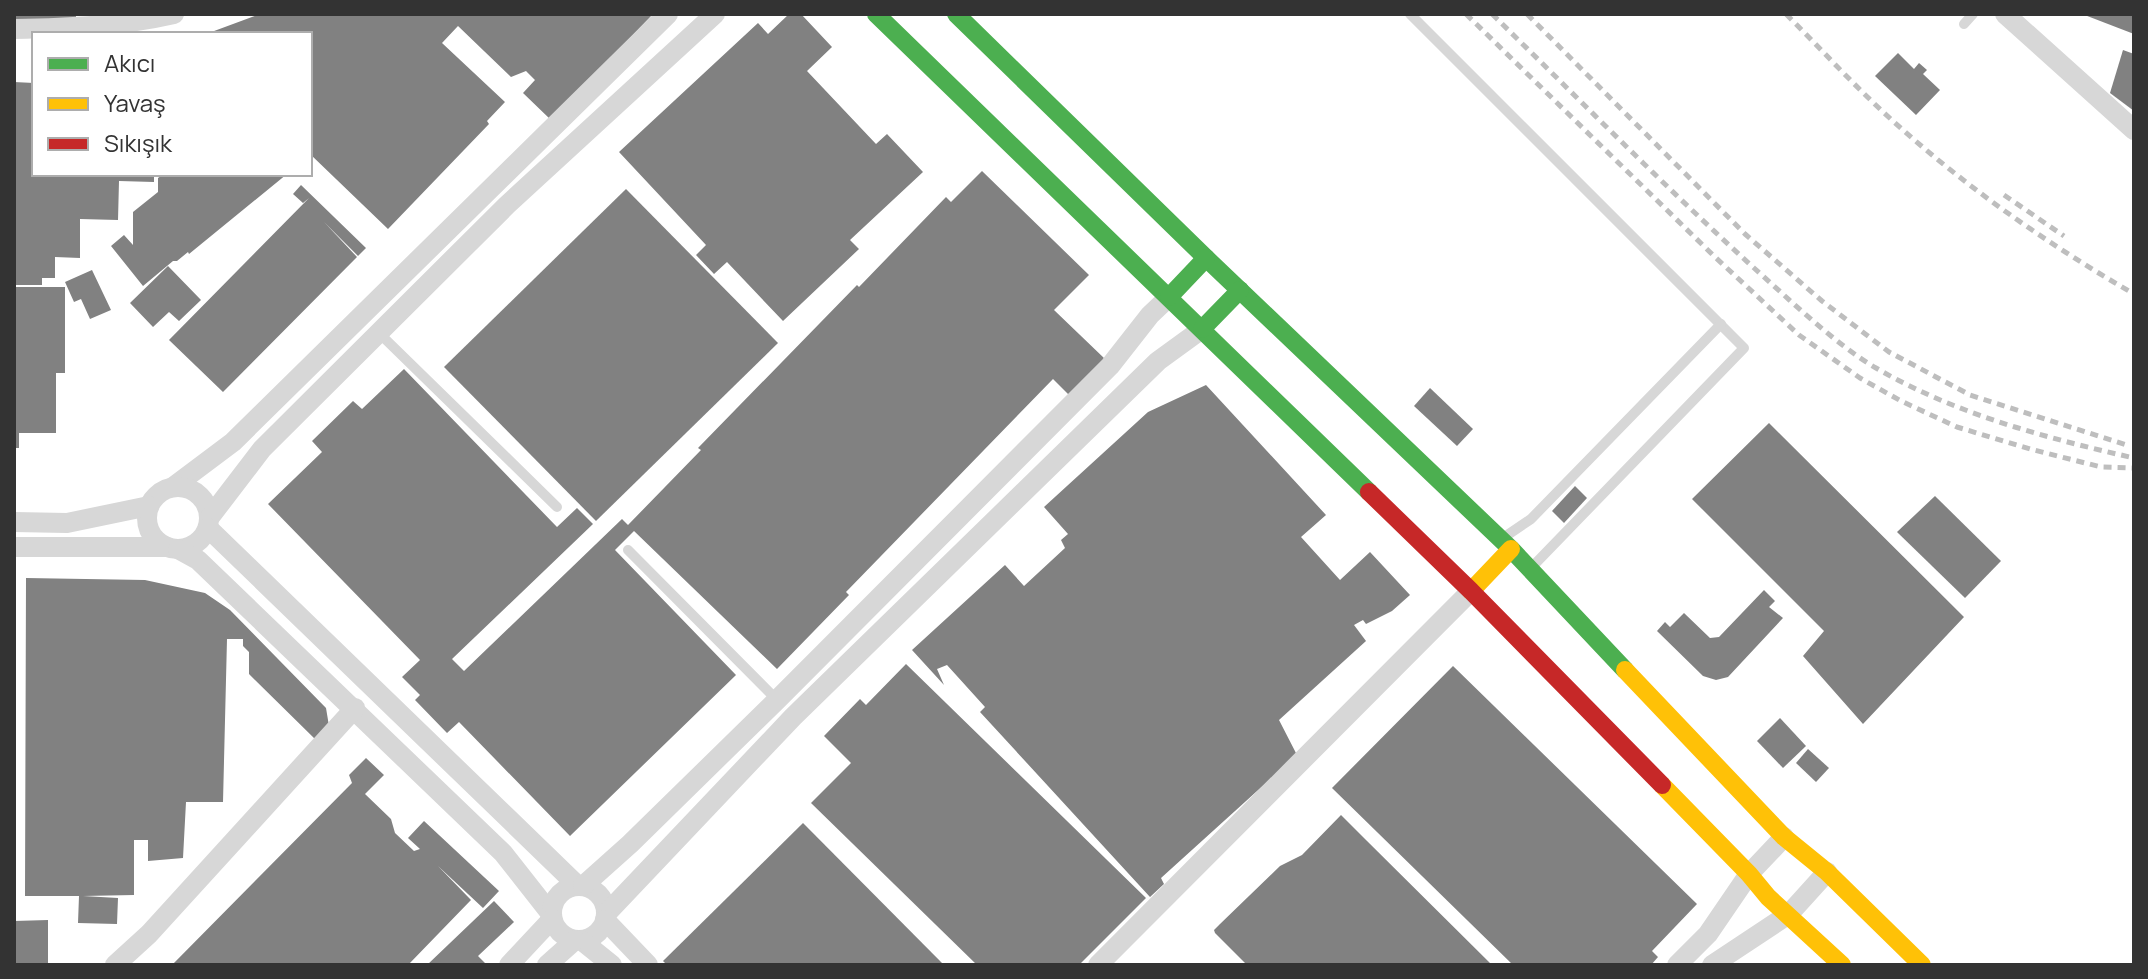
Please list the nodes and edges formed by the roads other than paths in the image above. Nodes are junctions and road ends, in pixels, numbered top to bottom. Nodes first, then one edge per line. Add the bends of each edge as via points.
1 (174, 14) edge
2 (668, 14) edge
3 (715, 14) edge
4 (876, 14) edge
5 (956, 14) edge
6 (1410, 14) edge
7 (1973, 14) edge
8 (2005, 14) edge
9 (1964, 24) dead end
10 (14, 29) edge
11 (2134, 130) edge
12 (489, 187) junction
13 (507, 205) junction
14 (1206, 258) junction
15 (397, 278) junction
16 (1240, 290) junction
17 (416, 296) junction
18 (1169, 297) junction
19 (1721, 324) junction
20 (1202, 329) junction
21 (379, 333) junction
22 (173, 487) junction
23 (149, 506) junction
24 (557, 507) dead end
25 (14, 522) edge
26 (209, 522) junction
27 (1506, 544) junction
28 (14, 547) edge
29 (172, 548) junction
30 (628, 550) dead end
31 (1530, 568) junction
32 (1471, 591) junction
33 (777, 700) junction
34 (355, 708) junction
35 (793, 717) junction
36 (1784, 837) junction
37 (1827, 872) junction
38 (1749, 874) junction
39 (580, 886) junction
40 (1789, 914) junction
41 (552, 917) junction
42 (606, 917) junction
43 (578, 940) junction
44 (115, 965) edge
45 (509, 965) edge
46 (547, 965) edge
47 (612, 965) edge
48 (648, 965) edge
49 (1098, 965) edge
50 (1677, 965) edge
51 (1712, 965) edge
52 (1842, 965) edge
53 (1922, 965) edge

1 - 10 street
2 - 12 street
3 - 13 street
4 - 18 street
5 - 14 street
6 - 19 lane
7 - 9 lane
8 - 11 street
12 - 13 street
12 - 15 street
13 - 17 street
14 - 16 street
14 - 18 street
15 - 17 street
15 - 22 street via 233,442
16 - 20 street
16 - 27 street
17 - 21 street
18 - 20 street
18 - 33 street via 1110,366
19 - 27 lane
19 - 31 lane via 1744,348
20 - 32 street
20 - 35 street via 1158,361
21 - 24 lane
21 - 26 street via 262,449
22 - 23 street
22 - 26 street via 202,497
23 - 25 street via 67,523
23 - 29 street via 149,529
26 - 29 street via 195,544
26 - 39 street
27 - 31 street
27 - 32 street
28 - 29 street
29 - 34 street via 198,560
30 - 33 lane
31 - 36 street
32 - 38 street
32 - 49 street
33 - 35 street
33 - 39 street
34 - 41 street via 503,853
34 - 44 street
35 - 42 street
36 - 37 street
36 - 38 street
37 - 40 street
37 - 53 street
38 - 40 street
38 - 50 street via 1708,934
39 - 41 street via 562,891
39 - 42 street via 597,893
40 - 51 street
40 - 52 street
41 - 43 street via 563,935
41 - 45 street
42 - 43 street via 596,933
42 - 48 street
43 - 46 street
43 - 47 street

